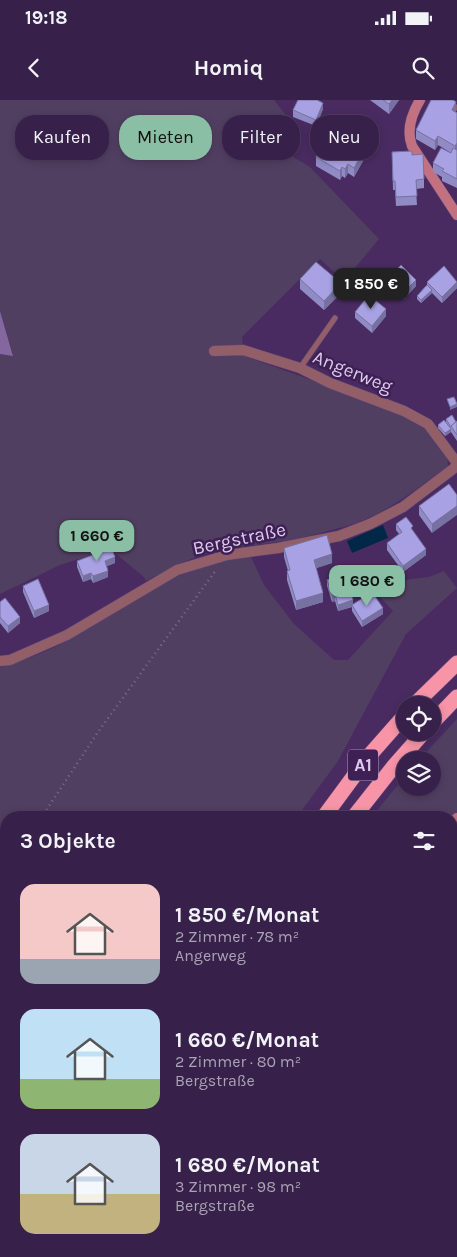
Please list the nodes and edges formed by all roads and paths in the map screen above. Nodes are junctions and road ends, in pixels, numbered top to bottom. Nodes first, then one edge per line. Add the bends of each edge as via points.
1 (420, 100) edge
2 (444, 100) edge
3 (457, 108) edge
4 (457, 215) edge
5 (335, 318) dead end
6 (214, 351) dead end
7 (300, 368) junction
8 (457, 464) edge
9 (227, 555) junction
10 (0, 662) edge
11 (457, 663) edge
12 (423, 696) edge
13 (457, 697) edge
14 (441, 714) edge
15 (396, 725) edge
16 (416, 741) edge
17 (46, 811) edge
18 (328, 811) edge
19 (359, 811) edge

1 - 4 street via 411,120 409,138
2 - 3 lane
5 - 7 lane
6 - 7 street, Angerweg via 243,350
7 - 8 street, Angerweg via 330,383 404,410 428,424
8 - 9 street, Bergstraße via 403,507 370,524 339,536
9 - 10 street, Bergstraße via 177,570 67,635
9 - 17 path via 98,732
11 - 12 highway
13 - 14 highway
15 - 18 highway, A1
16 - 19 highway, A1

